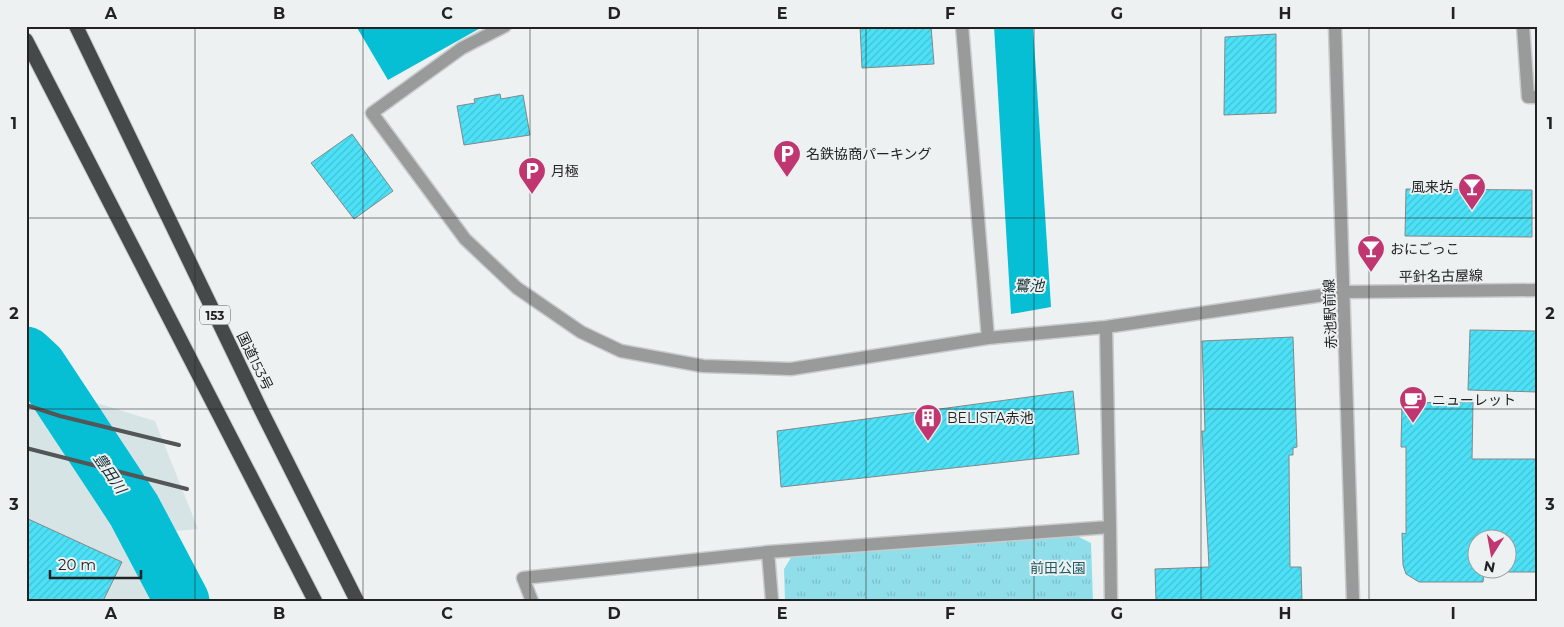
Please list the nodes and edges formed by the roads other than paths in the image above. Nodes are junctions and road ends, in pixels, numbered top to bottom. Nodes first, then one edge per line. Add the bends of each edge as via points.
1 (76, 26) edge
2 (505, 26) edge
3 (962, 26) edge
4 (1335, 26) edge
5 (1523, 26) edge
6 (26, 40) edge
7 (1538, 97) edge
8 (1538, 290) edge
9 (1344, 292) junction
10 (1106, 327) junction
11 (988, 338) junction
12 (1110, 527) junction
13 (768, 552) junction
14 (315, 601) edge
15 (357, 601) edge
16 (532, 601) edge
17 (772, 601) edge
18 (1111, 601) edge
19 (1353, 601) edge

1 - 15 highway, 国道153号 / 153
2 - 11 street, 平針名古屋線 via 462,48 372,113 465,239 517,288 581,332 621,351 703,366 791,368
3 - 11 street
4 - 9 street, 赤池駅前線
5 - 7 street via 1528,97
6 - 14 highway
8 - 9 street, 平針名古屋線
9 - 10 street, 平針名古屋線
9 - 19 street, 赤池駅前線
10 - 11 street, 平針名古屋線
10 - 12 street
12 - 13 street
12 - 18 street
13 - 16 street via 523,578
13 - 17 street

